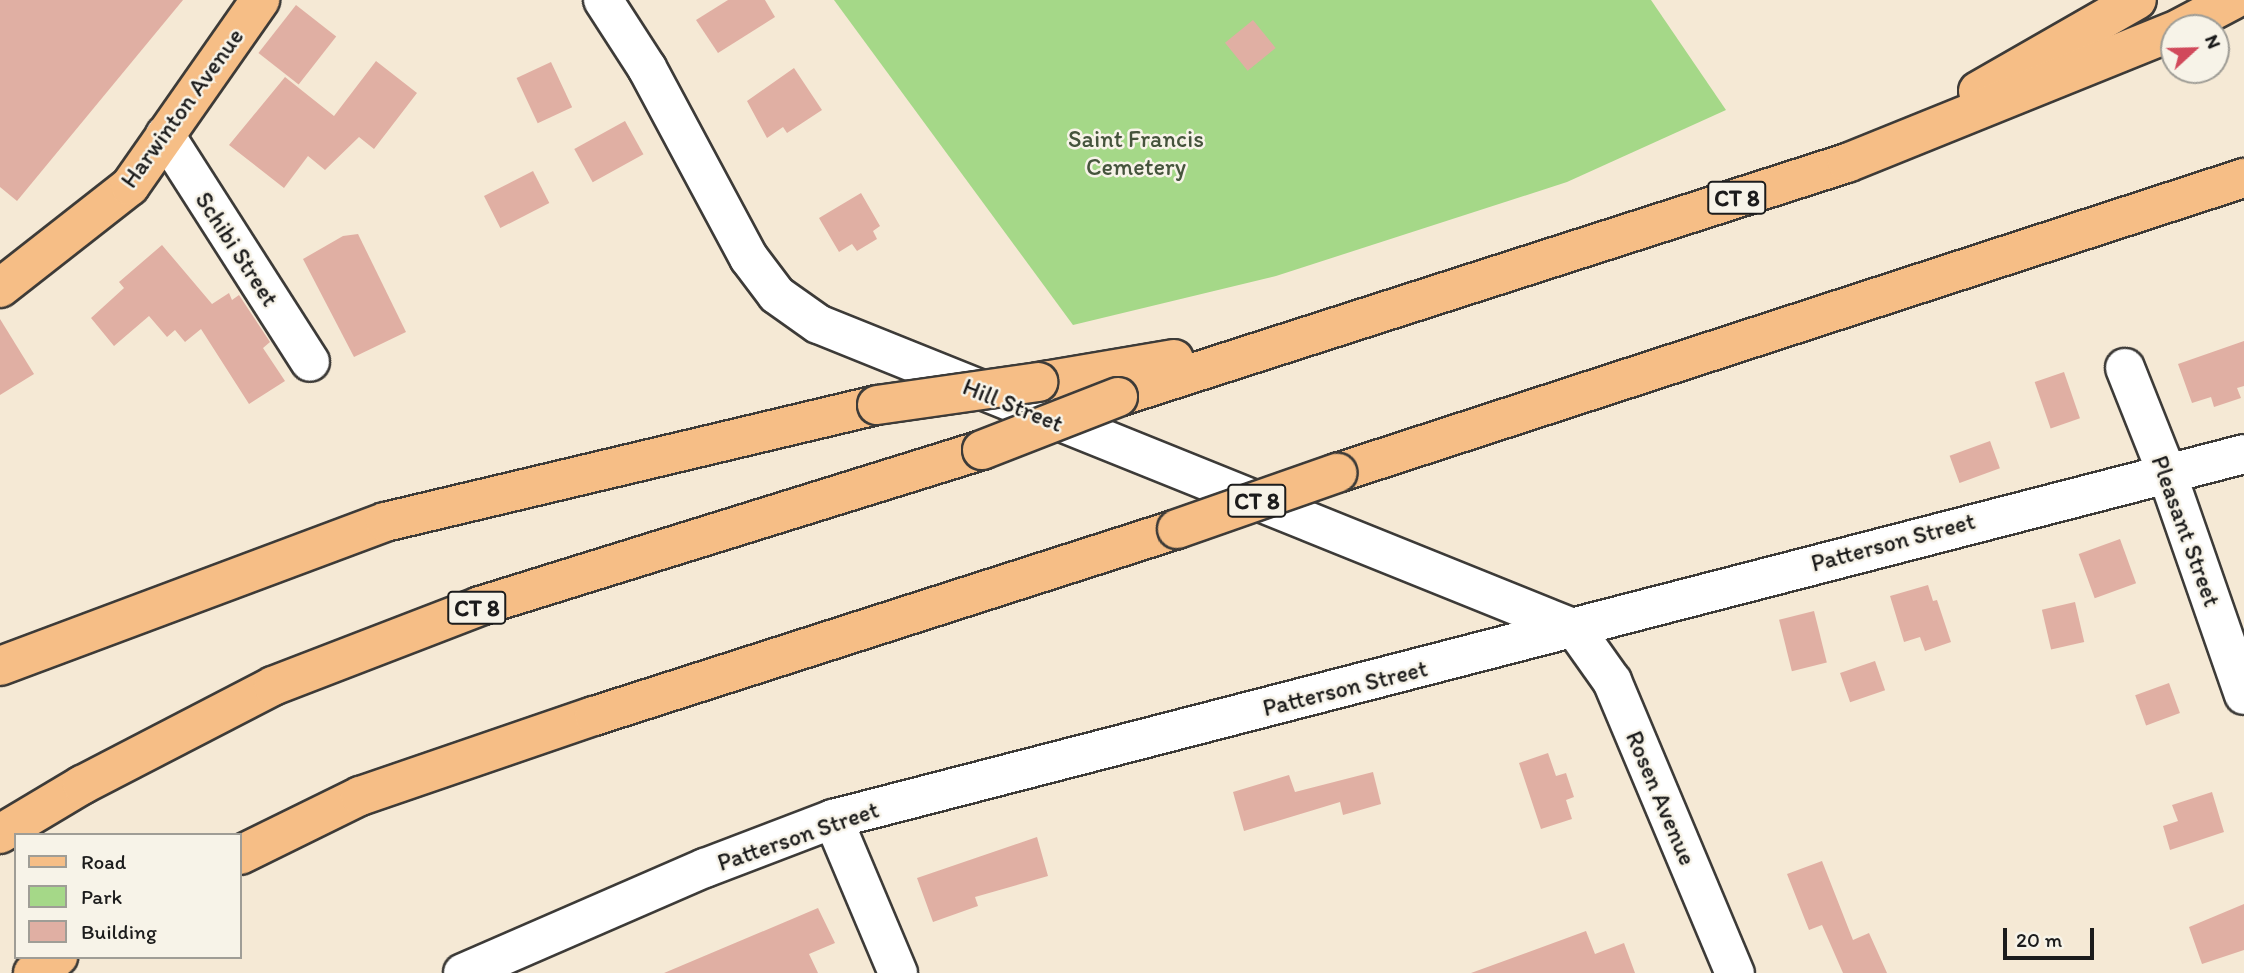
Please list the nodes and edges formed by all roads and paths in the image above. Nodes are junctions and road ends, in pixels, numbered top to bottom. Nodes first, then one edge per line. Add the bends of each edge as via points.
1 (260, 0) edge
2 (603, 0) edge
3 (2137, 0) edge
4 (2233, 0) edge
5 (2206, 14) edge
6 (2160, 37) edge
7 (165, 135) junction
8 (2244, 155) edge
9 (1847, 163) junction
10 (2244, 178) edge
11 (2116, 222) junction
12 (0, 288) edge
13 (1290, 339) junction
14 (310, 362) dead end
15 (2124, 368) dead end
16 (2244, 454) edge
17 (2166, 471) junction
18 (1575, 629) junction
19 (0, 666) edge
20 (2244, 695) edge
21 (833, 819) junction
22 (0, 834) edge
23 (242, 854) edge
24 (55, 959) edge
25 (33, 973) edge
26 (463, 973) edge
27 (898, 973) edge
28 (1735, 973) edge

1 - 7 main road, Harwinton Avenue
2 - 18 street, Hill Street via 647,68 749,258 777,295 818,324
3 - 9 main road
4 - 5 main road
6 - 9 main road, CT 8
7 - 12 main road, Harwinton Avenue via 130,187
7 - 14 street, Schibi Street
8 - 11 main road, CT 8
9 - 13 main road, CT 8
10 - 11 main road
11 - 23 main road, CT 8, bridge via 608,711 373,792
13 - 19 main road, bridge via 877,405 385,522
13 - 22 main road, CT 8, bridge via 1118,397 982,450 480,606 273,686 82,785
15 - 17 street, Pleasant Street
16 - 17 street, Patterson Street
17 - 18 street, Patterson Street via 1684,596
17 - 20 street, Pleasant Street
18 - 21 street, Patterson Street
18 - 28 street, Rosen Avenue via 1612,681
21 - 26 street, Patterson Street via 705,868
21 - 27 street
24 - 25 main road

